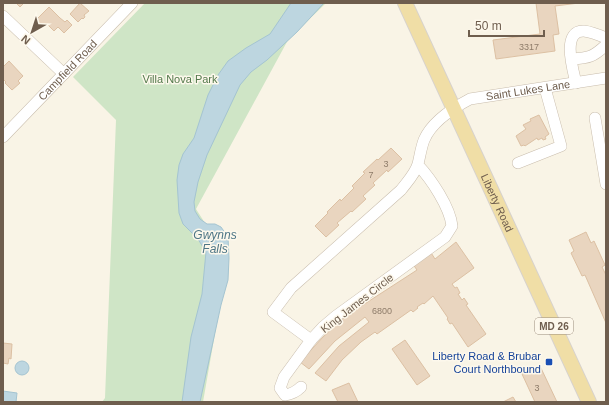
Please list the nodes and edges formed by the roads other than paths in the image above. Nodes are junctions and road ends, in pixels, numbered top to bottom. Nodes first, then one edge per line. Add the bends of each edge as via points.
1 (132, 3) edge
2 (405, 3) edge
3 (3, 16) edge
4 (606, 38) edge
5 (606, 45) edge
6 (572, 59) junction
7 (64, 74) junction
8 (606, 78) edge
9 (576, 83) junction
10 (545, 88) junction
11 (453, 108) junction
12 (596, 118) dead end
13 (3, 137) edge
14 (518, 163) dead end
15 (418, 165) junction
16 (606, 184) edge
17 (311, 340) junction
18 (301, 387) dead end
19 (589, 402) edge

1 - 7 street, Campfield Road
2 - 11 main road, Liberty Road / MD 26
3 - 7 street
4 - 6 street via 588,32 577,32 569,46
5 - 6 street via 590,57
6 - 9 street
7 - 13 street, Campfield Road
8 - 9 street, Saint Lukes Lane
9 - 10 street, Saint Lukes Lane
10 - 11 street, Saint Lukes Lane via 470,99
10 - 14 street via 561,146
11 - 15 street, King James Circle via 429,131 421,148
11 - 19 main road, Liberty Road / MD 26
12 - 16 street
15 - 17 street, King James Circle via 450,214 452,226 449,232 336,316
15 - 17 street, King James Circle via 401,190 291,288 273,312
17 - 18 street via 284,377 280,388 285,394 290,394

